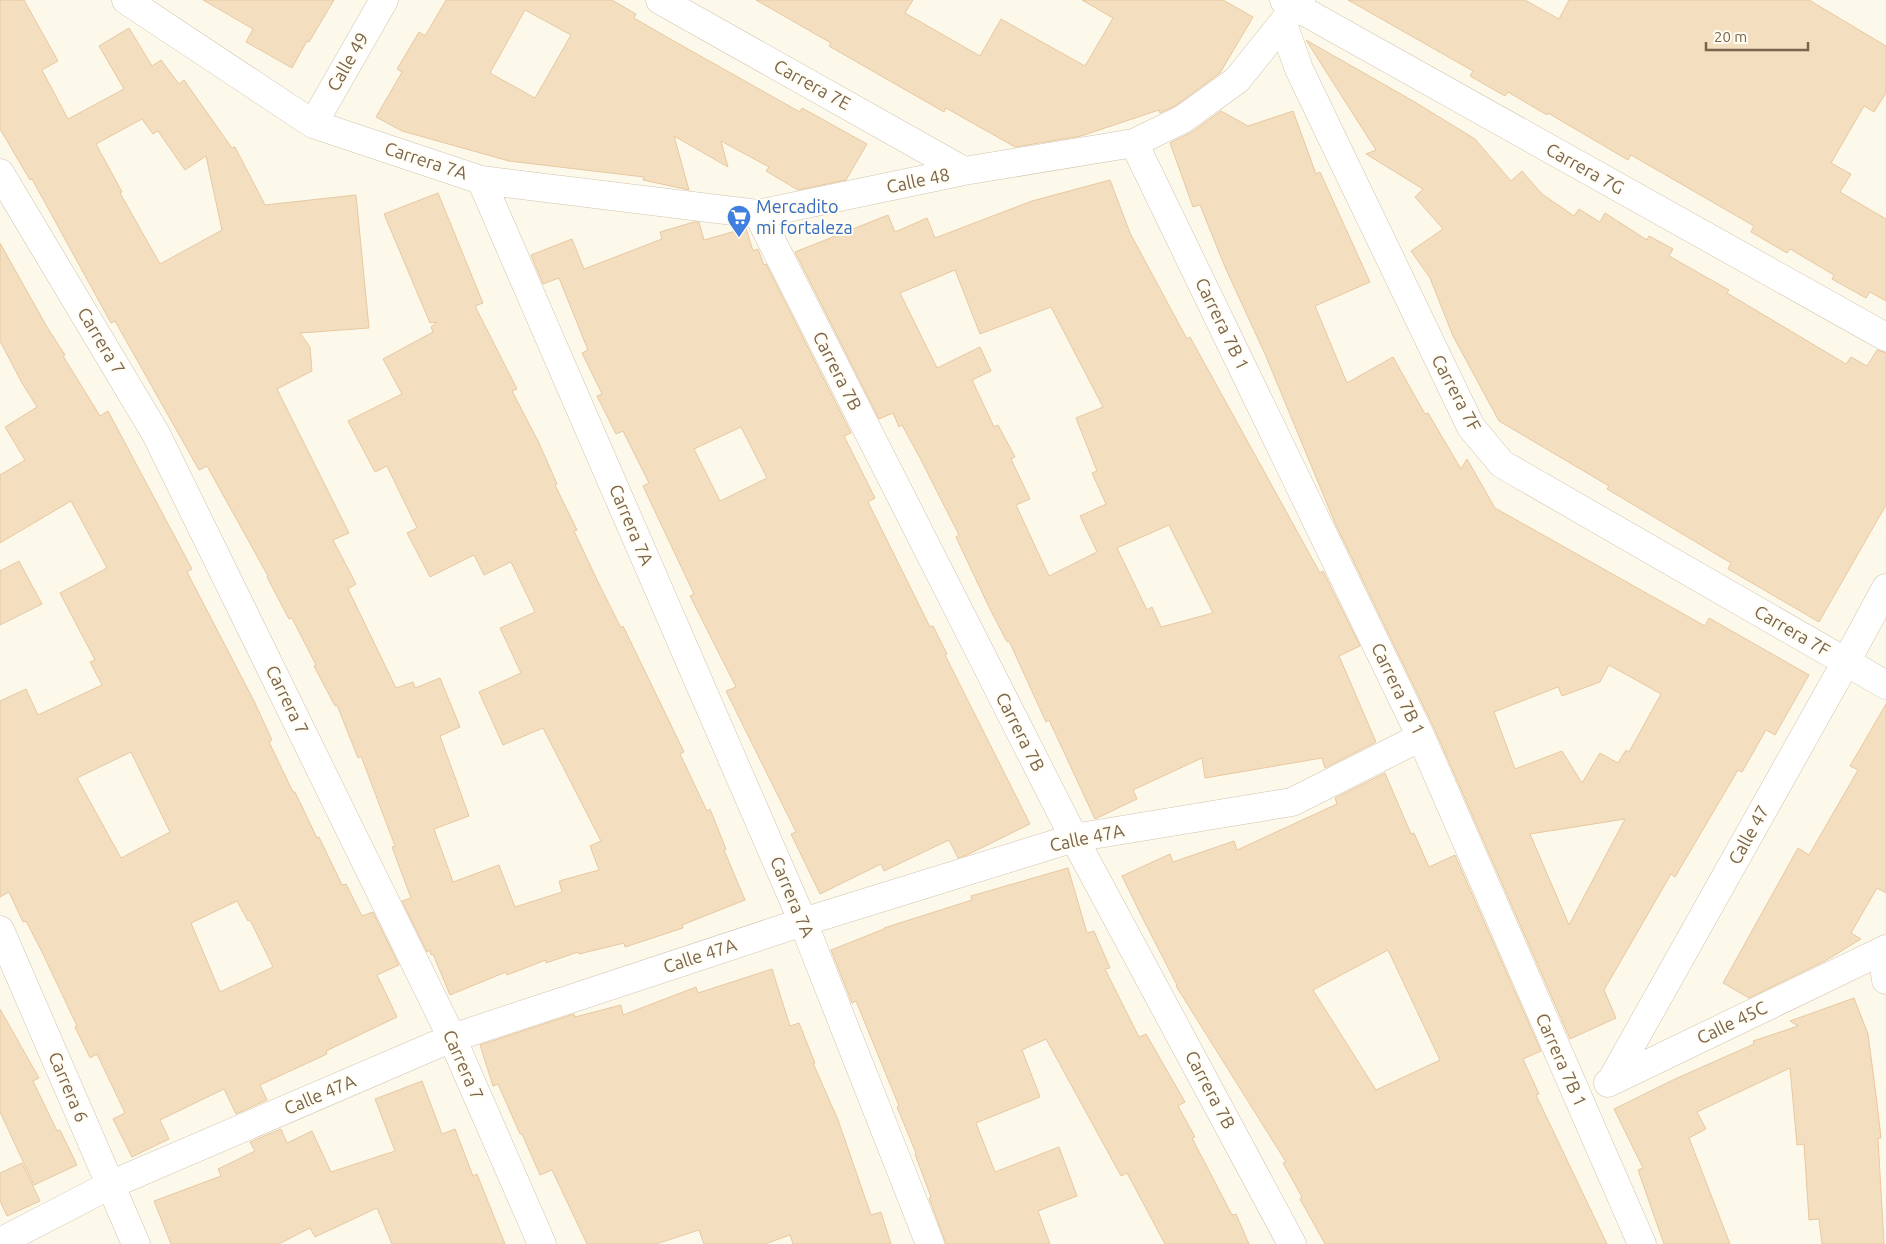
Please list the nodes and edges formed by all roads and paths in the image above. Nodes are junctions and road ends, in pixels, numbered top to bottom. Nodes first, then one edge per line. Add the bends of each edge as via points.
1 (126, 0) edge
2 (384, 0) edge
3 (660, 0) edge
4 (1291, 8) edge
5 (313, 124) junction
6 (1134, 143) junction
7 (964, 171) junction
8 (0, 173) edge
9 (481, 180) junction
10 (758, 214) junction
11 (1886, 337) edge
12 (1886, 588) edge
13 (1846, 662) junction
14 (1886, 685) edge
15 (1421, 737) junction
16 (1074, 838) junction
17 (803, 922) junction
18 (0, 930) edge
19 (1884, 950) edge
20 (1886, 980) edge
21 (452, 1038) junction
22 (1611, 1081) junction
23 (1578, 1098) junction
24 (110, 1185) junction
25 (0, 1242) edge
26 (136, 1244) edge
27 (542, 1244) edge
28 (930, 1244) edge
29 (1292, 1244) edge
30 (1642, 1244) edge

1 - 5 street, Carrera 7A
2 - 5 street, Calle 49
3 - 7 street, Carrera 7E
4 - 6 street, Calle 48 via 1238,80 1184,119
4 - 11 street, Carrera 7G
4 - 13 street, Carrera 7F via 1299,69 1471,427 1502,464
5 - 9 street, Carrera 7A
6 - 7 street, Calle 48
6 - 15 street, Carrera 7B 1
7 - 10 street, Calle 48
8 - 21 street, Carrera 7 via 156,434
9 - 10 street, Calle 48
9 - 17 street, Carrera 7A
10 - 16 street, Carrera 7B
12 - 13 street, Calle 47
13 - 14 street, Carrera 7F
13 - 22 street, Calle 47
15 - 16 street, Calle 47A via 1292,802
15 - 23 street, Carrera 7B 1
16 - 17 street, Calle 47A
16 - 29 street, Carrera 7B
17 - 21 street, Calle 47A
17 - 28 street, Carrera 7A
18 - 24 street, Carrera 6
19 - 20 street
19 - 22 street, Calle 45C
21 - 24 street, Calle 47A
21 - 27 street, Carrera 7
22 - 23 street, Calle 45C
23 - 30 street, Carrera 7B 1
24 - 25 street, Calle 47A
24 - 26 street, Carrera 6

